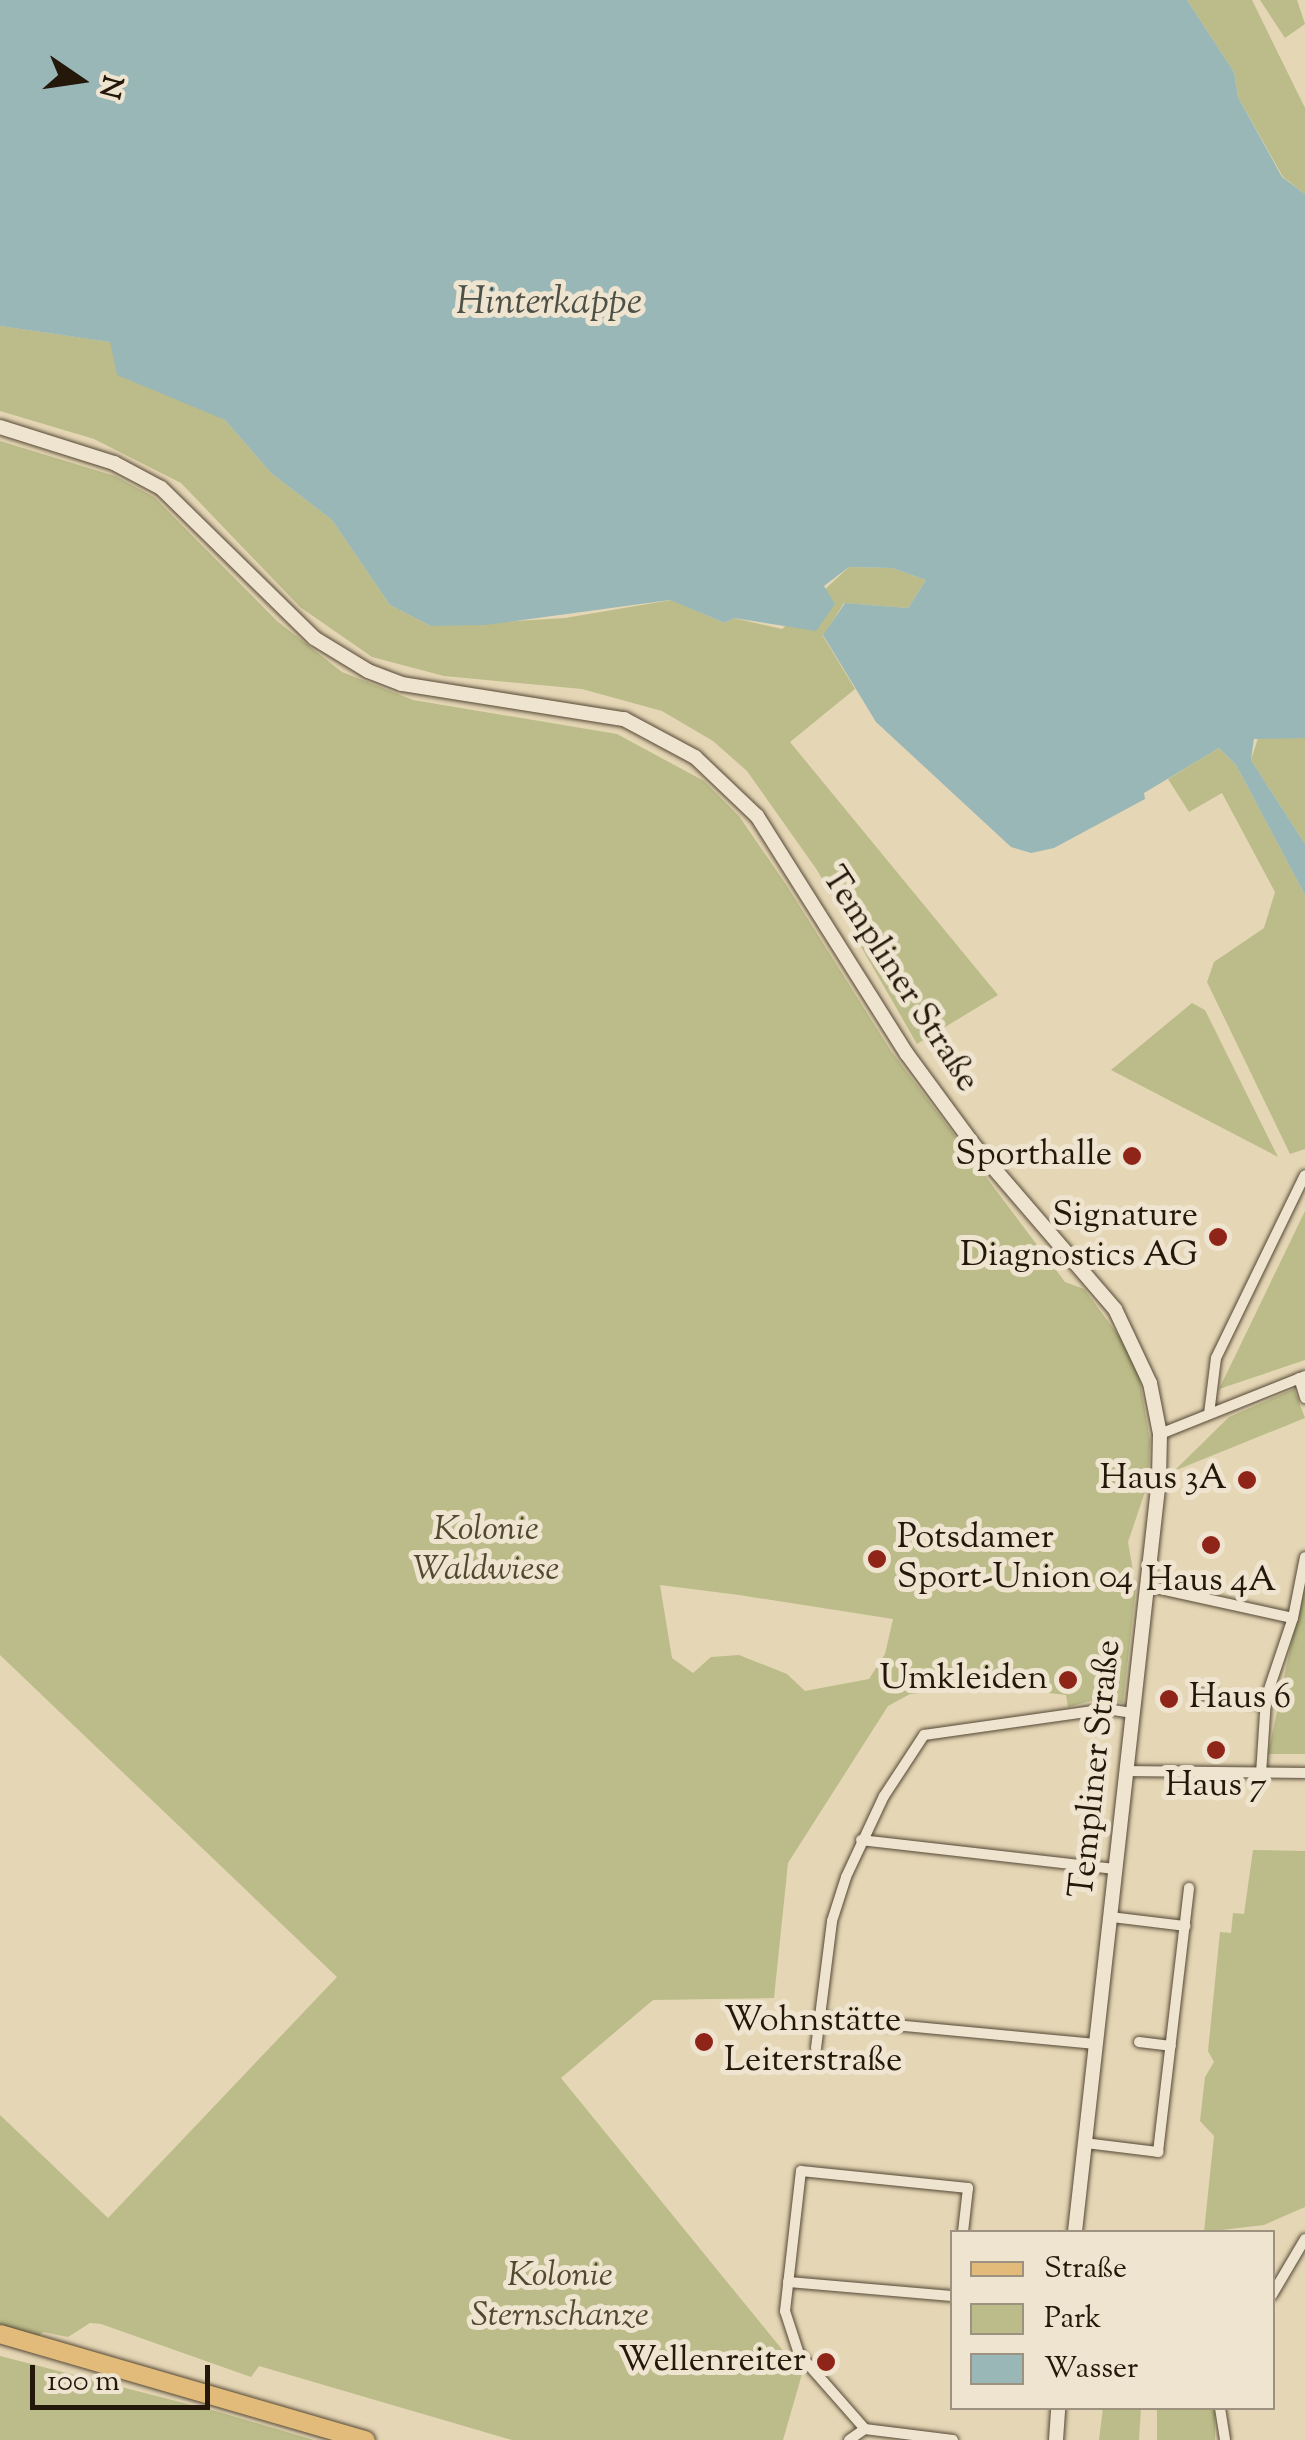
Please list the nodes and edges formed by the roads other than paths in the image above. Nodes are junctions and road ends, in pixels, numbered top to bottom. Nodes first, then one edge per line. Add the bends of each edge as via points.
1 (0, 427) edge
2 (1304, 1177) edge
3 (1302, 1377) edge
4 (1305, 1398) edge
5 (1208, 1414) junction
6 (1160, 1434) junction
7 (1305, 1558) edge
8 (1148, 1586) junction
9 (1293, 1618) junction
10 (1202, 1694) dead end
11 (1266, 1706) junction
12 (1133, 1713) junction
13 (1127, 1772) junction
14 (1305, 1773) edge
15 (1261, 1774) junction
16 (861, 1840) junction
17 (1116, 1869) junction
18 (1189, 1888) dead end
19 (1110, 1917) junction
20 (1184, 1926) junction
21 (820, 2018) junction
22 (1139, 2042) dead end
23 (1096, 2044) junction
24 (1171, 2046) junction
25 (816, 2048) dead end
26 (1085, 2143) junction
27 (963, 2230) edge
28 (1076, 2230) edge
29 (1305, 2239) edge
30 (788, 2282) junction
31 (1275, 2290) edge
32 (950, 2296) edge
33 (0, 2334) edge
34 (1058, 2410) edge
35 (1220, 2410) edge
36 (866, 2429) junction
37 (366, 2440) edge
38 (849, 2440) edge
39 (952, 2440) edge
40 (1056, 2440) edge
41 (1225, 2440) edge

1 - 6 street, Templiner Straße via 114,463 161,488 314,638 368,671 432,690 624,718 695,756 757,816 898,1042 973,1144 1115,1309 1150,1383
2 - 5 street via 1216,1358
3 - 4 street
3 - 5 street
5 - 6 street
6 - 8 street, Templiner Straße
7 - 9 street
8 - 9 street
8 - 12 street, Templiner Straße
9 - 11 street
10 - 11 street
11 - 15 street
12 - 13 street, Templiner Straße
12 - 16 street via 1107,1709 924,1735
13 - 15 street
13 - 17 street, Templiner Straße
14 - 15 street
16 - 17 street
16 - 21 street via 832,1921
17 - 19 street, Templiner Straße
18 - 20 street
19 - 20 street
19 - 23 street, Templiner Straße
20 - 24 street
21 - 23 street
21 - 25 street
22 - 24 street
23 - 26 street, Templiner Straße
24 - 26 street via 1158,2152
26 - 28 street, Templiner Straße
27 - 30 street via 968,2188 801,2171
29 - 31 street
30 - 32 street
30 - 36 street via 785,2323 792,2343
33 - 37 main road
34 - 40 street
35 - 41 street
36 - 38 street
36 - 39 street

